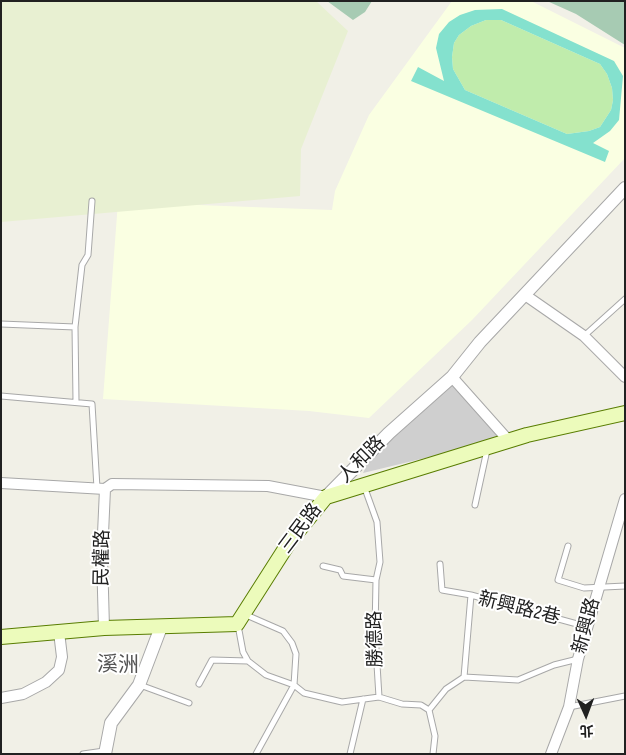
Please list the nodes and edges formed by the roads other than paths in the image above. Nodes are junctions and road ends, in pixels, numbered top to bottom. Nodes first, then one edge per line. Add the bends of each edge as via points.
1 (625, 188) edge
2 (92, 201) dead end
3 (525, 295) junction
4 (625, 299) edge
5 (1, 324) edge
6 (75, 327) junction
7 (584, 336) junction
8 (452, 377) junction
9 (625, 377) edge
10 (1, 396) edge
11 (76, 401) junction
12 (625, 413) edge
13 (509, 441) junction
14 (487, 447) junction
15 (1, 483) edge
16 (363, 486) junction
17 (101, 488) junction
18 (326, 497) junction
19 (625, 499) edge
20 (475, 506) dead end
21 (568, 546) dead end
22 (440, 564) dead end
23 (323, 566) dead end
24 (376, 580) junction
25 (625, 586) edge
26 (597, 588) junction
27 (470, 595) junction
28 (240, 619) junction
29 (161, 627) junction
30 (588, 627) junction
31 (104, 628) junction
32 (59, 632) junction
33 (1, 638) edge
34 (578, 659) junction
35 (248, 661) junction
36 (464, 677) junction
37 (199, 684) dead end
38 (139, 685) junction
39 (294, 685) junction
40 (625, 696) edge
41 (378, 697) junction
42 (1, 698) edge
43 (363, 699) junction
44 (189, 703) dead end
45 (569, 707) junction
46 (429, 710) junction
47 (105, 752) edge
48 (257, 752) edge
49 (83, 754) edge
50 (264, 754) edge
51 (350, 754) edge
52 (436, 754) edge
53 (551, 754) edge

1 - 3 street, 人和路
2 - 6 lane via 88,255 82,266
3 - 7 street
3 - 8 street, 人和路
4 - 7 lane
5 - 6 lane
6 - 11 lane
7 - 9 street
8 - 13 street
8 - 18 street, 人和路 via 389,433
10 - 11 lane
11 - 17 lane via 92,404
12 - 13 main road, 三民路
13 - 14 main road, 三民路
14 - 16 main road, 三民路
14 - 20 lane
15 - 17 street, 人和路
16 - 18 main road, 三民路
16 - 24 lane, 勝德路 via 377,522 380,562
17 - 18 street, 人和路 via 112,484 268,486
17 - 31 street, 民權路
18 - 28 main road, 三民路 via 290,541
19 - 26 street, 新興路
21 - 26 lane via 558,580 584,588
22 - 27 lane via 442,590
23 - 24 lane via 340,570 344,576
24 - 41 lane, 勝德路
25 - 26 lane
26 - 30 street, 新興路
27 - 30 lane, 新興路2巷
27 - 36 lane, 新興路2巷
28 - 29 main road
28 - 35 lane via 243,652
28 - 39 lane via 283,631 296,654
29 - 31 main road
29 - 38 street
30 - 34 street, 新興路
31 - 32 main road
32 - 33 main road
32 - 42 street via 62,657 59,670 46,682 23,694
34 - 36 lane via 518,680
34 - 45 street, 新興路
35 - 37 lane via 212,660
35 - 39 lane via 266,675
36 - 46 lane via 446,689
38 - 44 lane
38 - 47 street via 111,724
39 - 43 lane via 304,694 342,702
39 - 48 lane
40 - 45 lane
41 - 43 lane
41 - 46 lane via 421,705
43 - 51 lane
45 - 53 street, 新興路
46 - 52 lane
47 - 49 lane
48 - 50 lane

